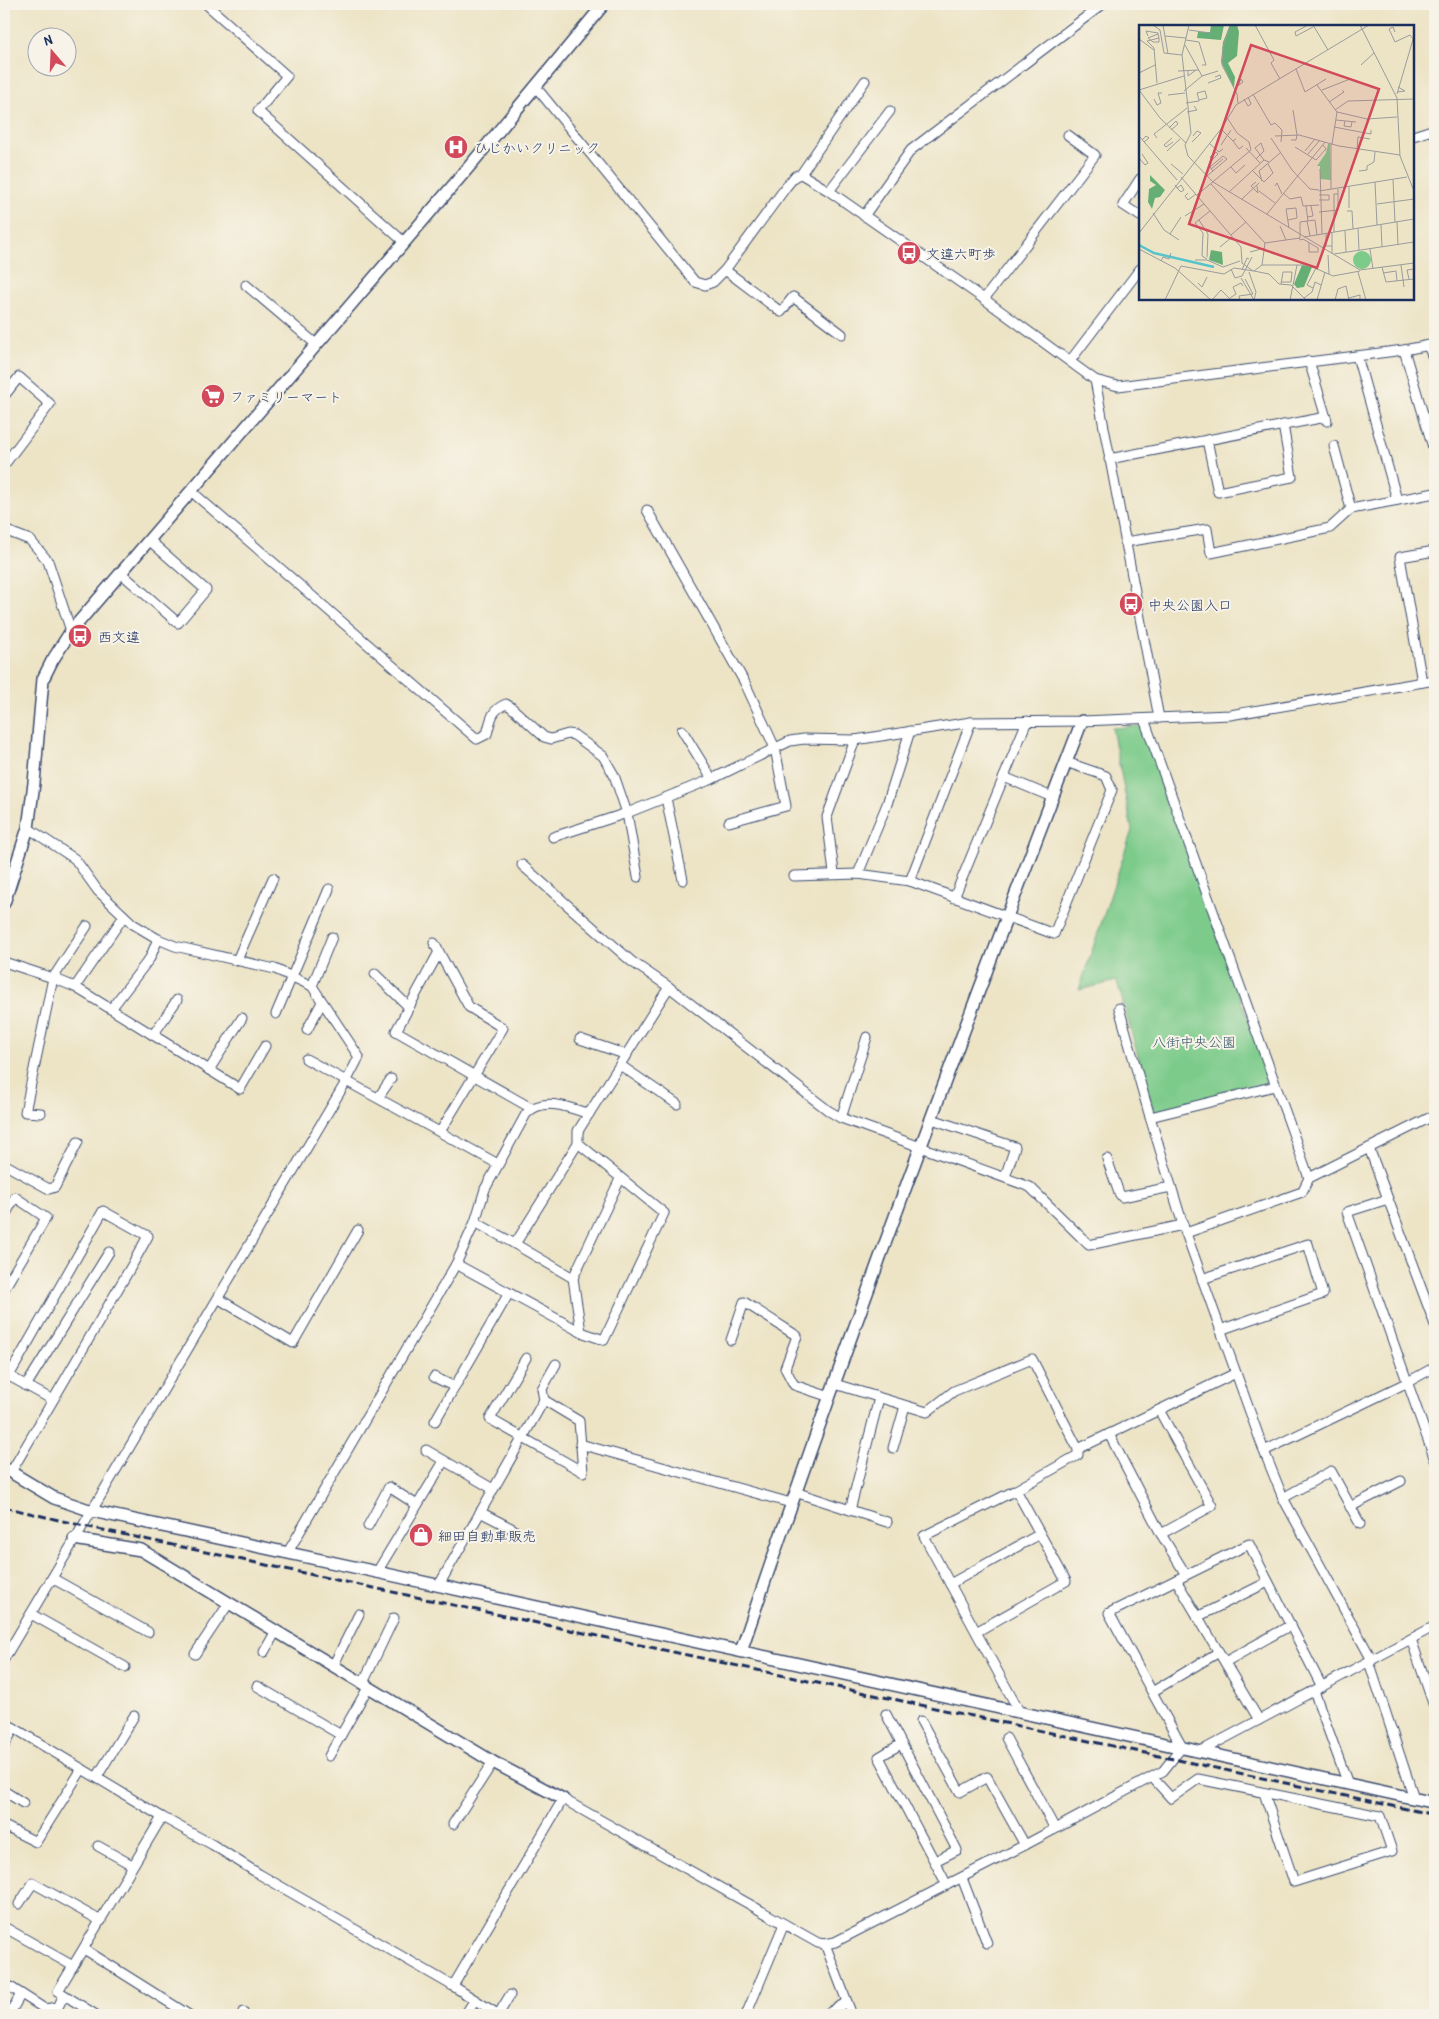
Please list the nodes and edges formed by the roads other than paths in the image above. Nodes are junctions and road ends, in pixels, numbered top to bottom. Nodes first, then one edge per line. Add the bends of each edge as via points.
1 (206, 4) edge
2 (604, 4) edge
3 (1103, 4) edge
4 (865, 81) dead end
5 (535, 86) junction
6 (890, 111) dead end
7 (1435, 129) edge
8 (1068, 135) dead end
9 (1414, 136) edge
10 (801, 174) junction
11 (1139, 181) edge
12 (829, 191) junction
13 (1139, 215) edge
14 (864, 216) junction
15 (404, 242) junction
16 (725, 270) junction
17 (1139, 270) edge
18 (246, 285) dead end
19 (984, 299) junction
20 (842, 334) dead end
21 (317, 345) junction
22 (1431, 345) edge
23 (1404, 350) junction
24 (1357, 356) junction
25 (1310, 361) junction
26 (1070, 362) junction
27 (1435, 362) edge
28 (1095, 380) junction
29 (4, 396) edge
30 (1282, 425) junction
31 (1207, 440) junction
32 (1334, 446) dead end
33 (1435, 452) edge
34 (1109, 459) junction
35 (5, 460) edge
36 (191, 491) junction
37 (1435, 493) edge
38 (1397, 500) junction
39 (1351, 509) junction
40 (647, 510) dead end
41 (4, 530) edge
42 (149, 540) junction
43 (1125, 542) junction
44 (1435, 551) edge
45 (121, 573) junction
46 (71, 631) junction
47 (1435, 680) edge
48 (1422, 682) junction
49 (1159, 718) junction
50 (1144, 719) junction
51 (1027, 721) junction
52 (1082, 721) junction
53 (971, 722) junction
54 (682, 730) dead end
55 (910, 732) junction
56 (855, 740) junction
57 (775, 748) junction
58 (1066, 762) junction
59 (1004, 777) junction
60 (712, 779) junction
61 (1052, 797) junction
62 (666, 798) junction
63 (627, 812) junction
64 (729, 822) dead end
65 (28, 828) junction
66 (553, 837) dead end
67 (522, 865) dead end
68 (834, 874) junction
69 (858, 874) junction
70 (794, 876) dead end
71 (638, 877) dead end
72 (273, 878) dead end
73 (683, 880) dead end
74 (910, 881) junction
75 (328, 889) dead end
76 (954, 898) junction
77 (4, 903) edge
78 (124, 916) junction
79 (1006, 917) junction
80 (87, 926) dead end
81 (332, 937) dead end
82 (158, 939) junction
83 (434, 943) dead end
84 (439, 952) junction
85 (238, 960) junction
86 (4, 962) edge
87 (375, 974) dead end
88 (292, 977) junction
89 (53, 978) junction
90 (312, 986) junction
91 (74, 987) junction
92 (669, 987) junction
93 (177, 1000) dead end
94 (322, 1002) junction
95 (409, 1007) junction
96 (1119, 1008) dead end
97 (111, 1010) junction
98 (276, 1014) dead end
99 (242, 1018) dead end
100 (307, 1030) dead end
101 (153, 1035) junction
102 (866, 1037) dead end
103 (580, 1039) dead end
104 (266, 1046) dead end
105 (627, 1055) junction
106 (306, 1058) dead end
107 (620, 1065) junction
108 (209, 1070) junction
109 (475, 1076) junction
110 (391, 1079) dead end
111 (347, 1080) junction
112 (1275, 1086) junction
113 (378, 1098) junction
114 (677, 1104) dead end
115 (531, 1108) junction
116 (41, 1113) dead end
117 (589, 1114) junction
118 (1435, 1115) edge
119 (1150, 1117) junction
120 (840, 1118) junction
121 (932, 1119) junction
122 (440, 1132) junction
123 (78, 1142) dead end
124 (578, 1143) junction
125 (921, 1148) junction
126 (1369, 1148) junction
127 (1106, 1159) dead end
128 (4, 1164) edge
129 (498, 1164) junction
130 (1004, 1177) junction
131 (1309, 1178) junction
132 (620, 1179) junction
133 (1171, 1187) junction
134 (1388, 1198) junction
135 (4, 1217) edge
136 (475, 1222) junction
137 (1184, 1229) junction
138 (358, 1230) dead end
139 (515, 1244) junction
140 (109, 1252) dead end
141 (456, 1264) junction
142 (573, 1278) junction
143 (1202, 1278) junction
144 (4, 1289) edge
145 (509, 1293) junction
146 (219, 1299) junction
147 (1435, 1325) edge
148 (1220, 1330) junction
149 (581, 1332) junction
150 (731, 1340) dead end
151 (526, 1358) dead end
152 (556, 1364) dead end
153 (1435, 1367) edge
154 (1236, 1373) junction
155 (434, 1377) dead end
156 (1406, 1383) junction
157 (835, 1384) junction
158 (26, 1386) junction
159 (455, 1387) junction
160 (830, 1397) junction
161 (879, 1398) junction
162 (53, 1400) junction
163 (544, 1400) junction
164 (905, 1406) junction
165 (1159, 1410) junction
166 (435, 1421) dead end
167 (1108, 1434) junction
168 (522, 1438) junction
169 (580, 1444) junction
170 (893, 1448) dead end
171 (1078, 1449) junction
172 (426, 1450) dead end
173 (1264, 1451) junction
174 (1435, 1460) edge
175 (444, 1461) junction
176 (7, 1470) edge
177 (1401, 1481) dead end
178 (493, 1489) junction
179 (1016, 1490) junction
180 (793, 1498) junction
181 (1283, 1498) junction
182 (418, 1505) junction
183 (1350, 1507) junction
184 (850, 1510) junction
185 (92, 1512) junction
186 (480, 1512) junction
187 (886, 1522) dead end
188 (1360, 1524) dead end
189 (368, 1526) dead end
190 (513, 1529) dead end
191 (1040, 1534) junction
192 (1161, 1534) junction
193 (74, 1539) junction
194 (288, 1552) junction
195 (377, 1572) junction
196 (1186, 1575) junction
197 (52, 1578) junction
198 (1176, 1580) junction
199 (1268, 1582) junction
200 (950, 1584) junction
201 (439, 1585) junction
202 (229, 1602) junction
203 (31, 1614) junction
204 (359, 1614) dead end
205 (1197, 1617) junction
206 (394, 1618) dead end
207 (1291, 1625) junction
208 (1435, 1626) edge
209 (276, 1631) junction
210 (148, 1632) dead end
211 (976, 1632) junction
212 (1411, 1639) junction
213 (741, 1651) junction
214 (264, 1652) dead end
215 (1219, 1652) junction
216 (195, 1654) dead end
217 (4, 1659) edge
218 (1371, 1661) junction
219 (1225, 1662) junction
220 (125, 1666) dead end
221 (333, 1666) junction
222 (366, 1685) junction
223 (257, 1686) dead end
224 (1318, 1689) junction
225 (1152, 1692) junction
226 (1435, 1709) edge
227 (1019, 1711) junction
228 (886, 1714) dead end
229 (134, 1716) dead end
230 (1260, 1720) junction
231 (921, 1721) dead end
232 (4, 1722) edge
233 (14, 1728) junction
234 (341, 1735) junction
235 (1006, 1738) dead end
236 (901, 1744) junction
237 (4, 1746) edge
238 (1182, 1747) junction
239 (1201, 1751) junction
240 (329, 1756) dead end
241 (493, 1762) junction
242 (82, 1769) junction
243 (1152, 1777) junction
244 (97, 1778) junction
245 (1348, 1784) junction
246 (4, 1792) edge
247 (1264, 1793) junction
248 (1414, 1798) junction
249 (563, 1799) junction
250 (24, 1803) dead end
251 (1435, 1803) edge
252 (162, 1817) junction
253 (453, 1824) dead end
254 (4, 1826) edge
255 (1055, 1829) junction
256 (1025, 1845) junction
257 (98, 1846) dead end
258 (935, 1861) junction
259 (132, 1865) junction
260 (962, 1878) junction
261 (947, 1885) junction
262 (19, 1904) dead end
263 (101, 1921) junction
264 (784, 1924) junction
265 (4, 1927) edge
266 (987, 1943) dead end
267 (825, 1944) junction
268 (84, 1949) junction
269 (73, 1966) junction
270 (4, 1982) edge
271 (453, 1986) junction
272 (22, 1994) junction
273 (64, 1995) junction
274 (510, 1995) dead end
275 (474, 2001) junction
276 (847, 2002) junction
277 (9, 2015) edge
278 (96, 2015) edge
279 (189, 2015) edge
280 (465, 2015) edge
281 (498, 2015) edge
282 (746, 2015) edge
283 (825, 2015) edge
284 (852, 2015) edge

1 - 15 street via 287,76 258,110
2 - 5 street
3 - 14 street via 911,150
4 - 10 street
5 - 15 street
5 - 16 street via 694,282 705,285 713,282
6 - 12 street
7 - 9 street
8 - 19 street via 1095,155
10 - 12 street
10 - 16 street via 794,176
11 - 13 street via 1124,205
12 - 14 street
14 - 19 street
15 - 21 street
16 - 20 street via 781,312 793,297
17 - 26 street
18 - 21 street
19 - 26 street
21 - 36 street
22 - 23 street
22 - 27 street
23 - 24 street
23 - 33 street
24 - 25 street
24 - 38 street
25 - 28 street via 1118,386
25 - 30 street via 1326,420
26 - 28 street
28 - 34 street
29 - 35 street via 19,377 50,404
30 - 31 street
30 - 31 street via 1292,477 1218,492
31 - 34 street
32 - 39 street
34 - 43 street
36 - 42 street
36 - 63 street via 477,739 487,734 492,713 506,704 544,737 559,738 568,734 580,739 603,756 614,775
37 - 38 street
38 - 39 street
39 - 43 street via 1330,528 1211,553 1207,529
40 - 57 street via 745,683
41 - 46 street via 30,540 48,561
42 - 45 street
42 - 45 street via 206,590 178,623
43 - 49 street
44 - 48 street via 1400,557
45 - 46 street
46 - 65 street via 43,679
47 - 48 street
48 - 49 street via 1230,715
49 - 50 street
50 - 52 street
50 - 112 street
51 - 52 street
51 - 53 street
51 - 59 street
52 - 58 street
53 - 55 street
53 - 74 street
54 - 60 street
55 - 56 street
55 - 69 street via 887,804
56 - 57 street via 804,739
56 - 68 street via 826,817
57 - 60 street
57 - 64 street via 786,806
58 - 61 street
58 - 79 street via 1106,776 1112,790 1054,934
59 - 61 street
59 - 76 street
60 - 62 street
61 - 79 street
62 - 63 street
62 - 73 street
63 - 66 street
63 - 71 street
65 - 77 street
65 - 78 street via 75,859 98,891
67 - 92 street via 631,961
68 - 69 street
68 - 70 street
69 - 74 street
72 - 85 street
74 - 76 street
75 - 88 street
76 - 79 street
78 - 82 street
78 - 91 street
79 - 121 street
80 - 89 street
81 - 90 street
82 - 85 street
82 - 97 street via 150,958
83 - 84 street
84 - 95 street
84 - 109 street via 469,1007 503,1028
85 - 88 street via 275,969
86 - 89 street
87 - 95 street
88 - 90 street
88 - 98 street
89 - 91 street
89 - 116 street via 25,1112
90 - 94 street
91 - 97 street
92 - 105 street
92 - 120 street
93 - 101 street
94 - 100 street
94 - 111 street via 358,1057
95 - 109 street via 396,1031
96 - 119 street
97 - 101 street
99 - 108 street
101 - 108 street
102 - 120 street
103 - 105 street
104 - 108 street via 240,1089
105 - 107 street
106 - 111 street
107 - 114 street
107 - 117 street
109 - 115 street
109 - 122 street
110 - 113 street
111 - 113 street
111 - 146 street
112 - 119 street
112 - 131 street
113 - 122 street
115 - 117 street via 544,1104 561,1105
115 - 129 street
117 - 124 street via 578,1131
118 - 126 street
119 - 133 street
120 - 125 street
121 - 125 street
121 - 130 street via 1015,1147
122 - 129 street
123 - 128 street via 54,1187 49,1189
124 - 132 street
124 - 139 street
125 - 130 street
125 - 157 street
126 - 131 street
126 - 134 street
127 - 133 street via 1122,1197
129 - 136 street via 485,1189
130 - 137 street via 1030,1187 1090,1245
131 - 137 street via 1302,1192
132 - 142 street
132 - 149 street via 664,1213 604,1340
133 - 137 street
134 - 147 street
134 - 156 street via 1347,1212
135 - 144 street via 15,1197 46,1218
136 - 139 street
136 - 141 street
137 - 143 street
138 - 146 street via 292,1343
139 - 142 street
140 - 158 street
141 - 145 street
141 - 194 street
142 - 149 street
143 - 148 street
143 - 148 street via 1308,1244 1323,1294
145 - 149 street
145 - 159 street
146 - 185 street
148 - 154 street
150 - 160 street via 744,1302 796,1336 785,1368 794,1385
151 - 168 street via 490,1419
152 - 163 street via 542,1389
153 - 156 street
154 - 165 street
154 - 173 street
155 - 159 street
156 - 173 street
156 - 174 street
157 - 160 street
157 - 161 street
158 - 162 street
158 - 162 street via 9,1376 103,1211 148,1236
159 - 166 street
160 - 180 street
161 - 164 street
161 - 184 street
162 - 176 street
163 - 168 street
163 - 169 street via 578,1421
164 - 170 street
164 - 171 street via 927,1412 954,1391 1032,1359
165 - 167 street
165 - 192 street via 1212,1506
167 - 171 street
167 - 192 street
168 - 169 street via 582,1472
168 - 178 street
169 - 180 street
171 - 179 street via 1078,1455
172 - 175 street
173 - 181 street
175 - 178 street
175 - 182 street
176 - 185 street via 54,1498
177 - 183 street
178 - 186 street
179 - 191 street
179 - 200 street via 924,1536
180 - 184 street
180 - 213 street
181 - 183 street via 1331,1471
181 - 218 street
182 - 189 street via 389,1487
182 - 195 street
183 - 188 street
184 - 187 street
185 - 193 street
185 - 194 street
186 - 190 street
186 - 201 street
191 - 200 street
191 - 211 street via 1066,1581
192 - 196 street
193 - 197 street
193 - 202 street via 141,1550
194 - 195 street
195 - 201 street
196 - 198 street
196 - 199 street via 1249,1544
197 - 203 street
197 - 210 street
198 - 205 street
198 - 225 street via 1109,1613
199 - 205 street
199 - 207 street
200 - 211 street
201 - 213 street
202 - 209 street
202 - 216 street
203 - 217 street
203 - 220 street
204 - 221 street
205 - 215 street
206 - 222 street
207 - 219 street
207 - 224 street
208 - 212 street
209 - 214 street
209 - 221 street
211 - 227 street
212 - 218 street
212 - 226 street
213 - 227 street
215 - 219 street
215 - 225 street
218 - 224 street
218 - 248 street
219 - 230 street
221 - 222 street
222 - 234 street
222 - 241 street
223 - 234 street
224 - 230 street
224 - 245 street
225 - 238 street
227 - 238 street
228 - 236 street
229 - 244 street
230 - 239 street
231 - 256 street via 960,1792 988,1777
232 - 233 street
233 - 237 street
233 - 242 street
234 - 240 street
235 - 255 street
236 - 258 street via 879,1757
236 - 258 street via 957,1850
238 - 239 street
238 - 243 street via 1163,1771
239 - 245 street
241 - 249 street
241 - 253 street
242 - 244 street
242 - 254 street via 36,1842
243 - 247 street via 1170,1798 1198,1779
243 - 255 street
244 - 252 street
245 - 248 street
246 - 250 street
247 - 247 street via 1380,1816 1392,1851 1294,1882
248 - 251 street
249 - 264 street
249 - 271 street
252 - 259 street
252 - 271 street
255 - 256 street
256 - 260 street
257 - 259 street
258 - 261 street
259 - 263 street
260 - 261 street
260 - 266 street
261 - 267 street via 835,1942
262 - 263 street via 33,1883
263 - 268 street
264 - 267 street
264 - 282 street
265 - 269 street
267 - 276 street
268 - 269 street
268 - 279 street
269 - 273 street via 58,1991
270 - 272 street
271 - 275 street
272 - 273 street via 45,2008 58,2007
272 - 277 street
273 - 278 street
274 - 281 street
275 - 280 street
275 - 281 street
276 - 283 street
276 - 284 street

